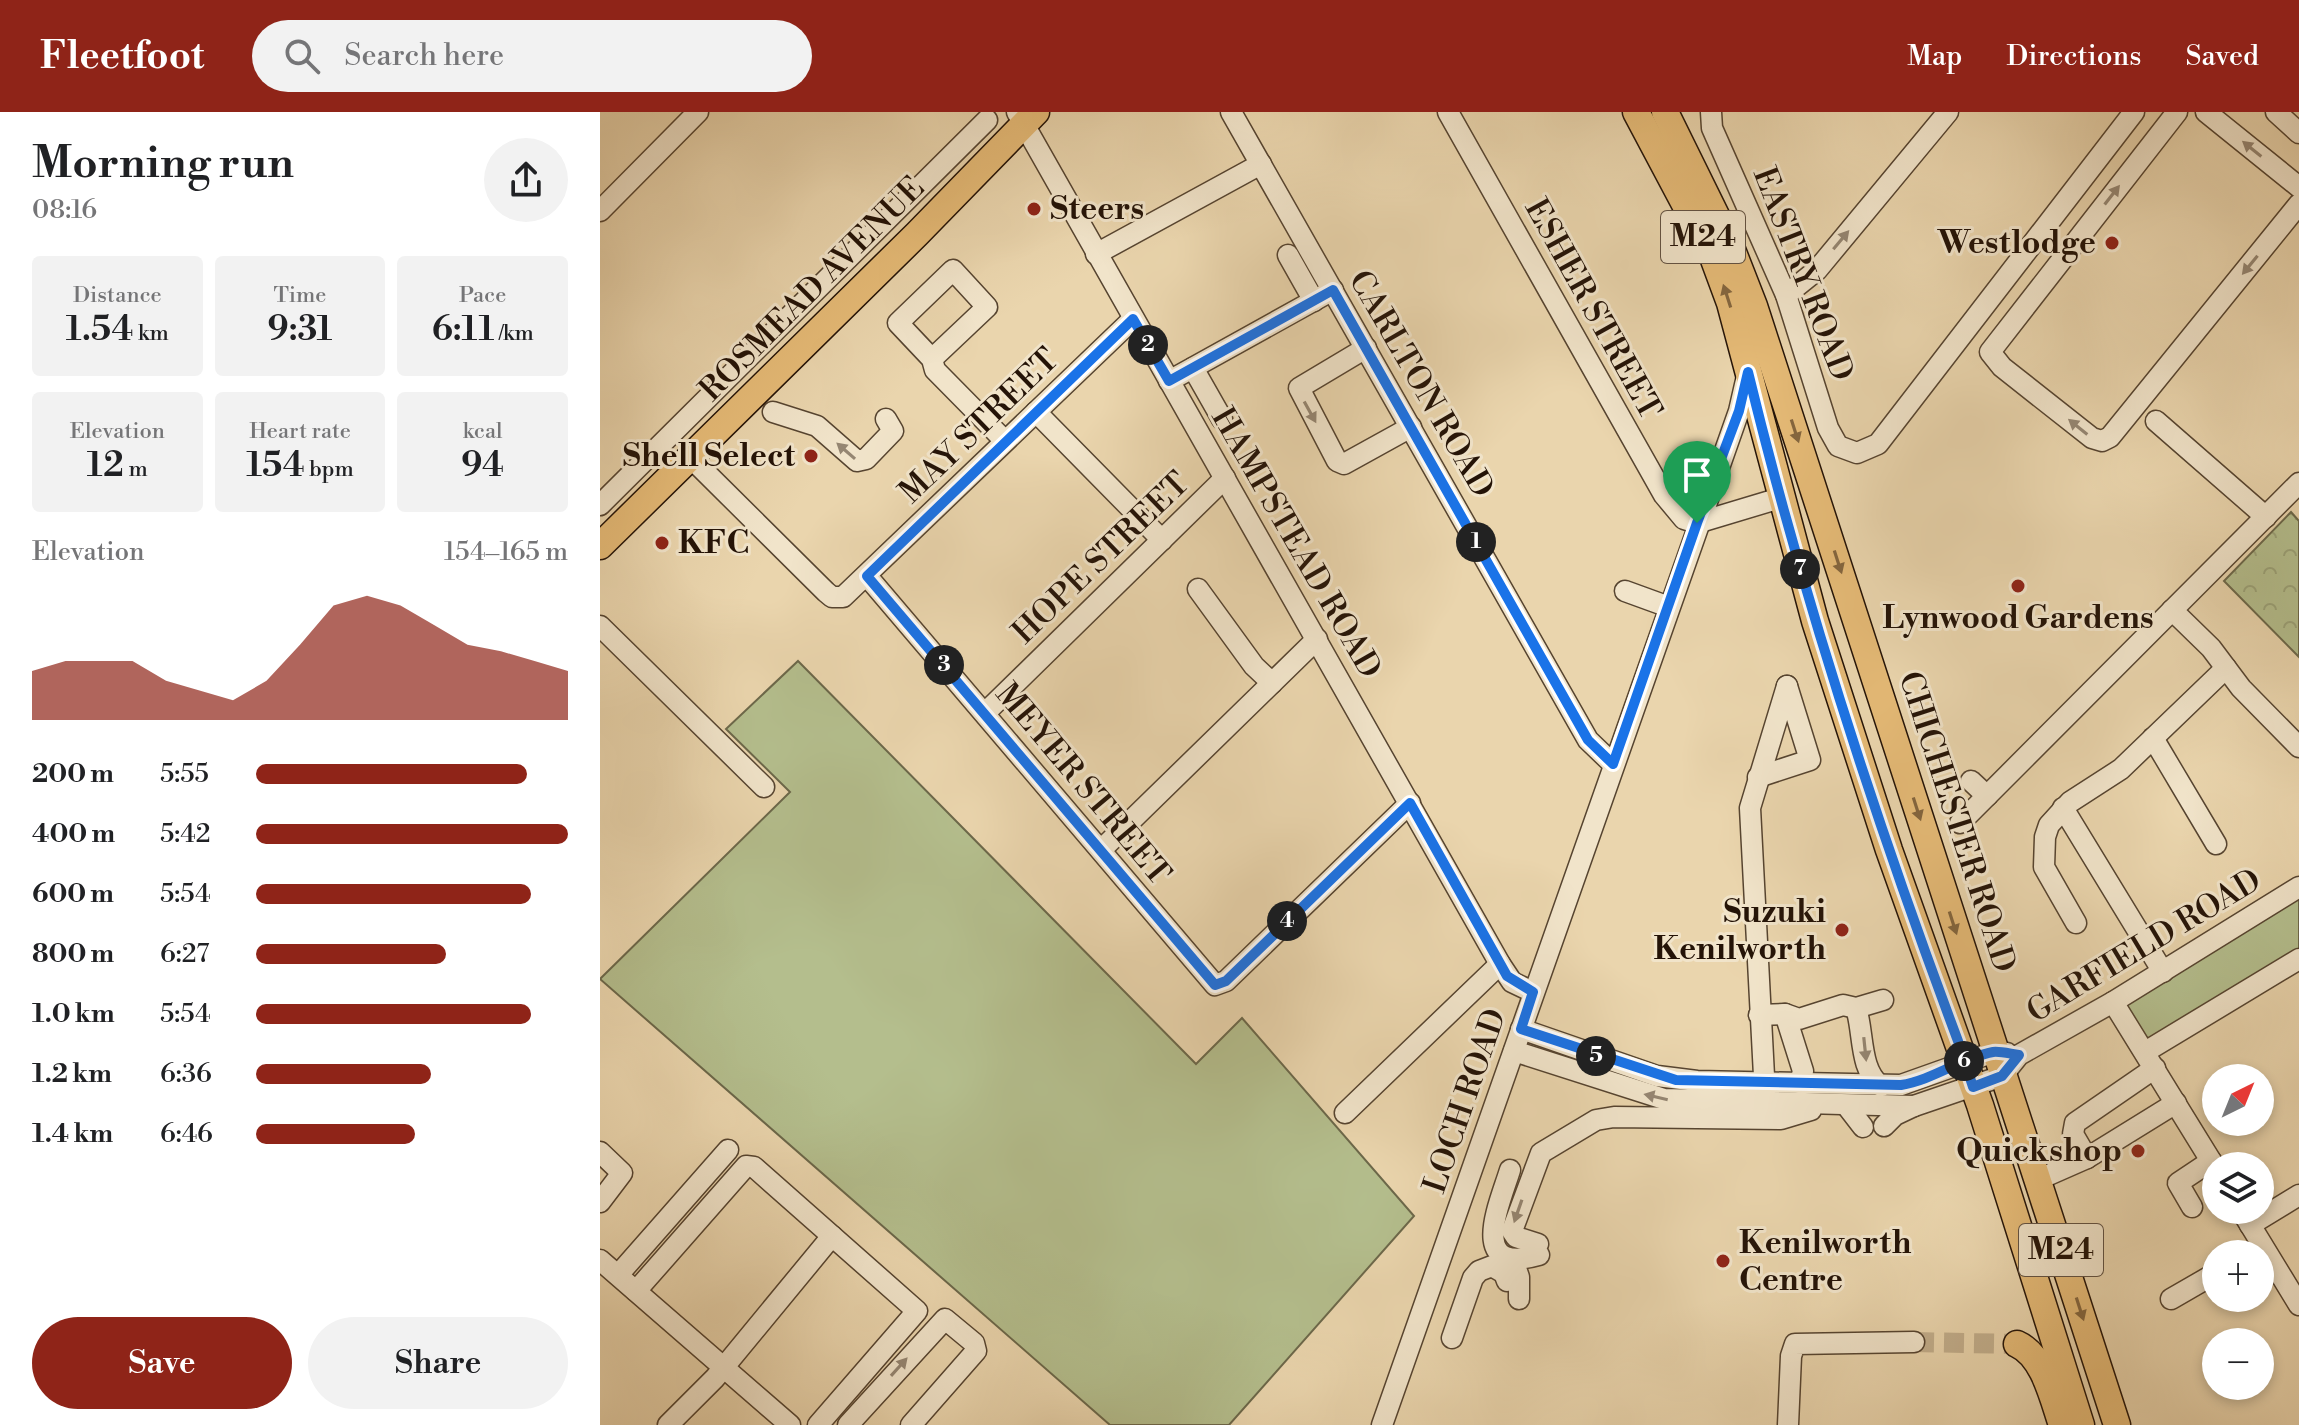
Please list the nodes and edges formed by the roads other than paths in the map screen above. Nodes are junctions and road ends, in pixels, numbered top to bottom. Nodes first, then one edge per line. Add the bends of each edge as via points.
1 (698, 112) edge
2 (1231, 112) edge
3 (1448, 112) edge
4 (1636, 112) edge
5 (1665, 112) edge
6 (1711, 112) edge
7 (1948, 112) edge
8 (2134, 112) edge
9 (2177, 112) edge
10 (2206, 112) edge
11 (2276, 112) edge
12 (1025, 116) edge
13 (987, 120) dead end
14 (2299, 133) edge
15 (1261, 164) junction
16 (2299, 187) edge
17 (2299, 204) edge
18 (600, 211) edge
19 (1096, 254) junction
20 (1288, 255) dead end
21 (819, 289) junction
22 (1333, 290) junction
23 (1786, 295) junction
24 (1314, 301) junction
25 (839, 310) junction
26 (1133, 319) junction
27 (1366, 348) junction
28 (932, 359) junction
29 (1193, 368) junction
30 (1748, 372) junction
31 (1169, 381) junction
32 (773, 412) dead end
33 (1036, 412) junction
34 (886, 419) dead end
35 (1222, 419) dead end
36 (2156, 421) dead end
37 (1411, 427) junction
38 (1005, 441) junction
39 (691, 458) junction
40 (1225, 478) junction
41 (2296, 492) edge
42 (1780, 498) junction
43 (601, 502) edge
44 (2266, 517) junction
45 (1697, 523) junction
46 (1162, 540) junction
47 (600, 546) edge
48 (867, 576) junction
49 (1198, 589) dead end
50 (1625, 591) dead end
51 (1669, 607) junction
52 (2172, 610) junction
53 (600, 626) edge
54 (1317, 639) junction
55 (2226, 668) junction
56 (1272, 683) junction
57 (985, 713) junction
58 (2153, 738) junction
59 (2299, 747) edge
60 (1613, 764) junction
61 (1758, 777) dead end
62 (1971, 781) dead end
63 (764, 787) dead end
64 (1987, 796) junction
65 (1410, 803) junction
66 (2063, 808) junction
67 (1960, 823) dead end
68 (2216, 844) dead end
69 (1101, 850) junction
70 (2299, 887) edge
71 (2076, 923) dead end
72 (2299, 959) edge
73 (1500, 964) junction
74 (2163, 972) junction
75 (1533, 992) junction
76 (1883, 1000) dead end
77 (2113, 1002) junction
78 (1856, 1008) junction
79 (1785, 1014) junction
80 (1759, 1015) junction
81 (1521, 1029) junction
82 (1514, 1051) junction
83 (2150, 1060) junction
84 (2005, 1061) junction
85 (1969, 1075) junction
86 (1800, 1083) junction
87 (1881, 1086) junction
88 (1765, 1093) junction
89 (2176, 1103) junction
90 (1822, 1105) junction
91 (1846, 1105) junction
92 (1914, 1106) junction
93 (1345, 1113) dead end
94 (728, 1150) dead end
95 (600, 1152) edge
96 (2206, 1152) edge
97 (2087, 1158) junction
98 (1510, 1170) dead end
99 (2202, 1171) edge
100 (2037, 1180) junction
101 (2299, 1195) edge
102 (600, 1202) edge
103 (2274, 1206) edge
104 (2192, 1207) dead end
105 (832, 1236) junction
106 (1511, 1256) junction
107 (600, 1260) edge
108 (2274, 1274) edge
109 (618, 1275) junction
110 (1507, 1281) dead end
111 (2202, 1281) edge
112 (636, 1291) junction
113 (1519, 1299) dead end
114 (2171, 1299) dead end
115 (2299, 1305) edge
116 (1452, 1338) dead end
117 (1914, 1342) tunnel mouth
118 (2017, 1344) dead end
119 (724, 1368) junction
120 (668, 1425) edge
121 (790, 1425) edge
122 (818, 1425) edge
123 (848, 1425) edge
124 (911, 1425) edge
125 (1382, 1425) edge
126 (1788, 1425) edge
127 (2062, 1425) edge
128 (2081, 1425) edge
129 (2117, 1425) edge

1 - 18 street
2 - 15 street, CARLTON ROAD
3 - 45 street, ESHER STREET via 1664,495 1684,519
30 -> 4 main road, M24 via 1713,257
5 -> 84 main road, CHICHESTER ROAD / M24 via 1754,306
6 - 23 street, EASTRY ROAD via 1712,128
23 -> 7 street via 1817,270
8 - 23 street, EASTRY ROAD via 1896,434 1873,448 1850,452 1838,446
17 -> 9 street via 2115,431 2102,441 2092,438 1990,352
16 -> 10 street
11 - 14 street
12 - 19 street, HAMPSTEAD ROAD
12 - 25 main road, ROSMEAD AVENUE
13 - 21 street
15 - 19 street
15 - 22 street, CARLTON ROAD
19 - 26 street, HAMPSTEAD ROAD
20 - 24 street
21 - 25 street
21 - 43 street
22 - 24 street
22 - 27 street, CARLTON ROAD
24 - 29 street
25 - 39 main road, ROSMEAD AVENUE
26 - 31 street, HAMPSTEAD ROAD
26 - 33 street, MAY STREET
27 - 37 street, CARLTON ROAD
27 -> 37 street via 1299,388 1337,461 1344,464
28 - 28 street via 899,320 953,270 987,307
28 - 38 street via 935,370
29 - 31 street
29 - 35 street
30 - 42 main road, M24
30 - 45 street, LOCH ROAD
31 - 40 street, HAMPSTEAD ROAD
34 -> 32 street via 893,431 866,459 857,461 817,426
33 - 38 street, MAY STREET
33 - 46 street
36 - 44 street
37 - 60 street, CARLTON ROAD via 1588,740
38 - 48 street, MAY STREET
39 - 47 main road, ROSMEAD AVENUE
39 - 48 street via 832,597 847,595
40 - 46 street, HOPE STREET
40 - 54 street, HAMPSTEAD ROAD
41 - 44 street
42 - 45 street
42 - 85 main road, M24 via 1884,834
44 - 52 street
45 - 51 street, LOCH ROAD
46 - 57 street, HOPE STREET
48 - 57 street, MEYER STREET
49 - 56 street
50 - 51 street
51 - 60 street, LOCH ROAD
52 - 55 street
52 - 64 street
53 - 63 street
54 - 56 street
54 - 65 street, HAMPSTEAD ROAD
55 - 58 street
55 - 59 street
56 - 69 street
57 - 69 street, MEYER STREET
58 - 66 street via 2116,773
58 - 68 street
60 - 75 street, LOCH ROAD
61 - 80 street via 1750,820
62 - 64 street
64 - 67 street
65 - 69 street, MEYER STREET via 1218,986
65 - 73 street, HAMPSTEAD ROAD
66 - 71 street via 2045,837 2044,867
66 - 74 street
70 - 74 street, GARFIELD ROAD
72 - 83 street
73 - 75 street, HAMPSTEAD ROAD via 1512,982
73 - 93 street
74 - 77 street, GARFIELD ROAD
75 - 81 street, LOCH ROAD
76 - 78 street
77 - 83 street
77 - 84 street, GARFIELD ROAD
78 - 79 street via 1843,1005 1799,1019
78 -> 87 street via 1867,1070
79 - 80 street
79 - 86 street via 1803,1071
80 - 88 street
81 - 82 street, LOCH ROAD
81 - 88 street, GARFIELD ROAD via 1666,1078
88 -> 82 street, GARFIELD ROAD via 1664,1099
82 - 125 street, LOCH ROAD
83 - 89 street
83 - 97 street via 2075,1123 2073,1134
84 - 85 street, GARFIELD ROAD
84 - 100 main road, CHICHESTER ROAD / M24
85 - 87 street, GARFIELD ROAD
85 - 92 street, GARFIELD ROAD
85 - 128 main road, M24
86 - 87 street, GARFIELD ROAD
86 - 88 street, GARFIELD ROAD
88 - 90 street, GARFIELD ROAD
89 - 96 street
89 - 97 street
90 - 91 street, GARFIELD ROAD
90 -> 106 street via 1781,1119 1602,1118 1547,1147 1534,1162 1512,1231 1539,1250
91 - 92 street, GARFIELD ROAD
91 - 92 street via 1874,1126
94 - 109 street
95 - 102 street via 622,1173
97 - 100 street
98 - 106 street via 1491,1231 1496,1247
99 - 104 street via 2178,1183
100 -> 129 main road, CHICHESTER ROAD / M24
101 - 103 street
105 - 112 street via 749,1164
105 - 119 street
105 - 122 street via 917,1311
106 - 113 street via 1519,1277
107 - 109 street
108 - 115 street
109 - 112 street
110 - 116 street via 1492,1266 1479,1271
111 - 114 street
112 - 119 street
117 - 126 street via 1795,1344
118 - 127 main road via 2035,1359
119 - 120 street
119 - 121 street
123 -> 124 street via 945,1319 974,1343 976,1351

